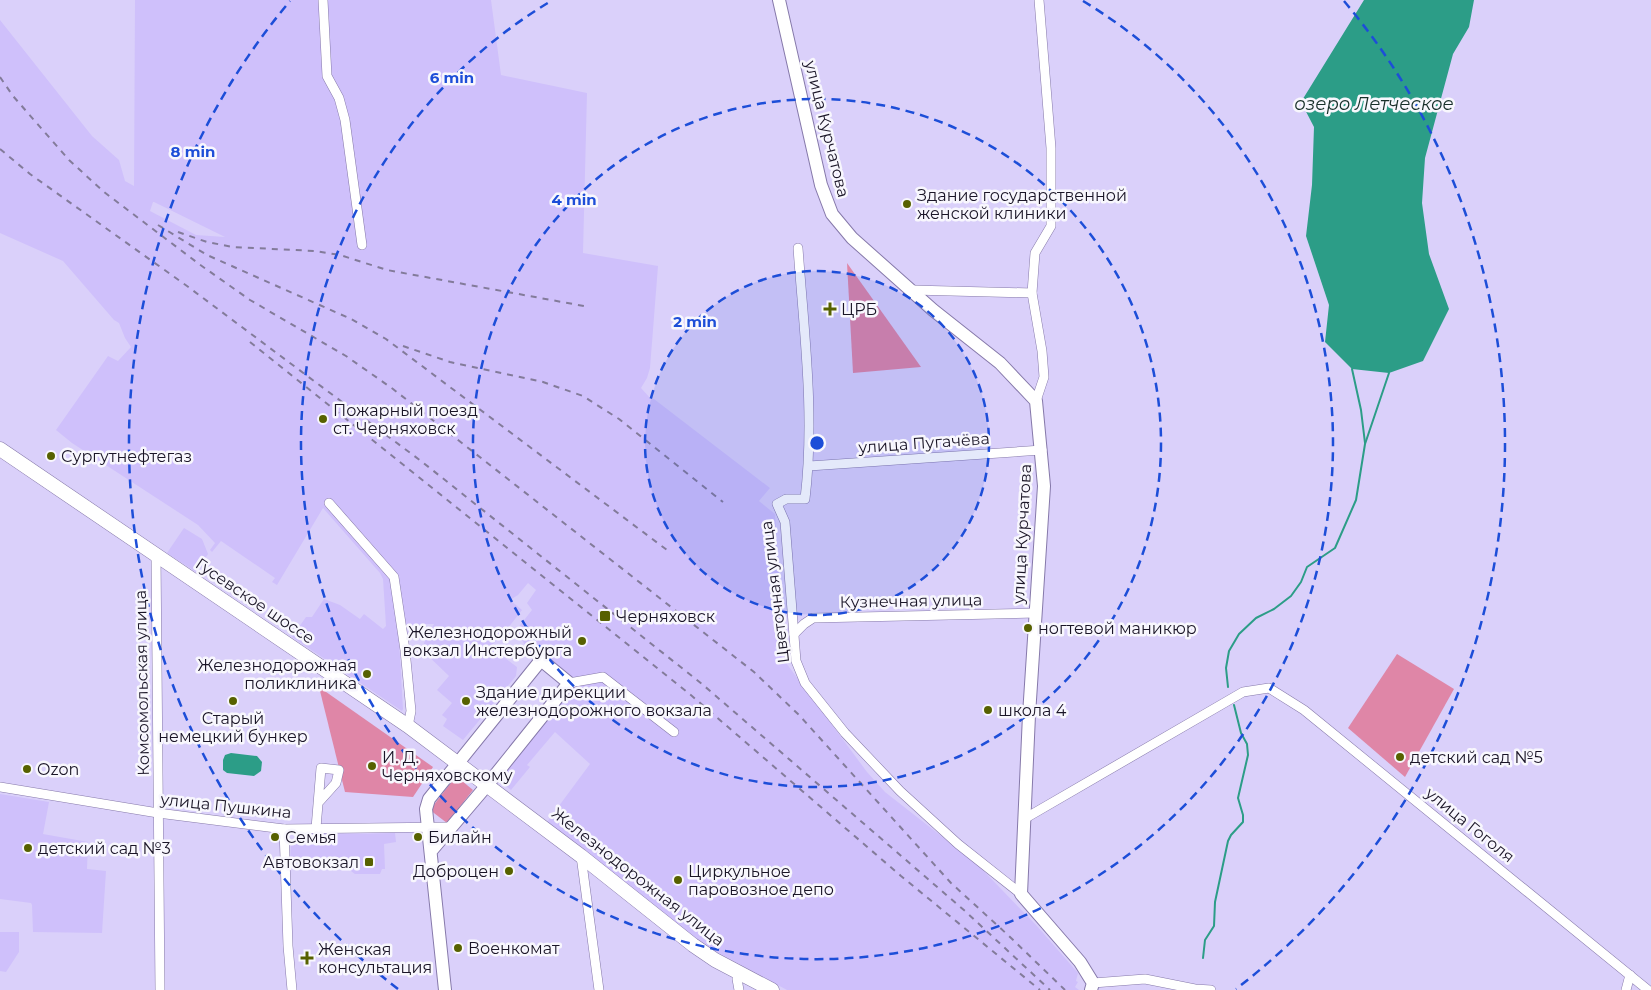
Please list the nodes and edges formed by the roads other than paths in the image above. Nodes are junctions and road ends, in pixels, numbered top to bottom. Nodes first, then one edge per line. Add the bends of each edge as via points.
1 (323, 0) edge
2 (778, 0) edge
3 (1039, 0) edge
4 (362, 245) dead end
5 (798, 248) dead end
6 (912, 290) junction
7 (1032, 293) junction
8 (1036, 401) junction
9 (0, 449) edge
10 (1042, 450) junction
11 (809, 466) junction
12 (329, 503) dead end
13 (156, 555) junction
14 (1035, 613) junction
15 (794, 634) junction
16 (569, 683) junction
17 (408, 726) junction
18 (674, 732) dead end
19 (458, 762) junction
20 (488, 784) junction
21 (0, 787) edge
22 (318, 803) dead end
23 (158, 813) junction
24 (1024, 819) junction
25 (428, 826) junction
26 (451, 827) junction
27 (316, 828) junction
28 (284, 829) junction
29 (431, 851) junction
30 (581, 856) junction
31 (1022, 894) junction
32 (739, 973) junction
33 (1630, 975) junction
34 (1092, 986) edge
35 (160, 990) edge
36 (292, 990) edge
37 (445, 990) edge
38 (599, 990) edge
39 (738, 990) edge
40 (772, 990) edge
41 (1211, 990) edge
42 (1626, 990) edge
43 (1648, 990) edge

1 - 4 street via 327,76 339,98 345,120
2 - 6 main road, улица Курчатова via 821,185 832,214 852,238
3 - 7 street via 1051,148 1052,226 1035,253
5 - 11 street, Цветочная улица via 809,389
6 - 7 street
6 - 8 main road, улица Курчатова via 1000,363
7 - 8 street via 1044,377
8 - 10 main road, улица Курчатова
9 - 13 highway, Гусевское шоссе
10 - 11 street, улица Пугачёва
10 - 14 main road, улица Курчатова via 1044,486
11 - 15 street, Цветочная улица via 805,499 786,499 777,504 785,522
12 - 17 street via 394,577 411,711
13 - 17 highway, Гусевское шоссе
13 - 23 street, Комсомольская улица
14 - 15 street, Кузнечная улица via 812,618
14 - 24 main road, улица Курчатова
15 - 31 street, Цветочная улица via 796,661 805,683 845,733 900,791 958,844
16 - 18 street via 603,677
16 - 19 main road via 540,660
16 - 20 main road
17 - 19 highway, Гусевское шоссе
19 - 20 highway, Гусевское шоссе
19 - 25 main road via 429,799 426,809
20 - 26 main road
20 - 30 highway, Железнодорожная улица
21 - 23 street, улица Пушкина
22 - 27 street
23 - 28 street, улица Пушкина
23 - 35 street, Комсомольская улица
24 - 31 main road, улица Курчатова
24 - 33 street, улица Гоголя via 1243,692 1269,688 1304,710
25 - 26 street, улица Пушкина
25 - 27 street, улица Пушкина
25 - 29 main road
26 - 29 main road
27 - 28 street, улица Пушкина
28 - 36 street
29 - 37 main road
30 - 32 highway, Железнодорожная улица via 693,945
30 - 38 street
31 - 34 main road via 1080,962
32 - 39 street
32 - 40 highway, Железнодорожная улица
33 - 42 street
33 - 43 street, улица Гоголя
34 - 41 street via 1146,979

